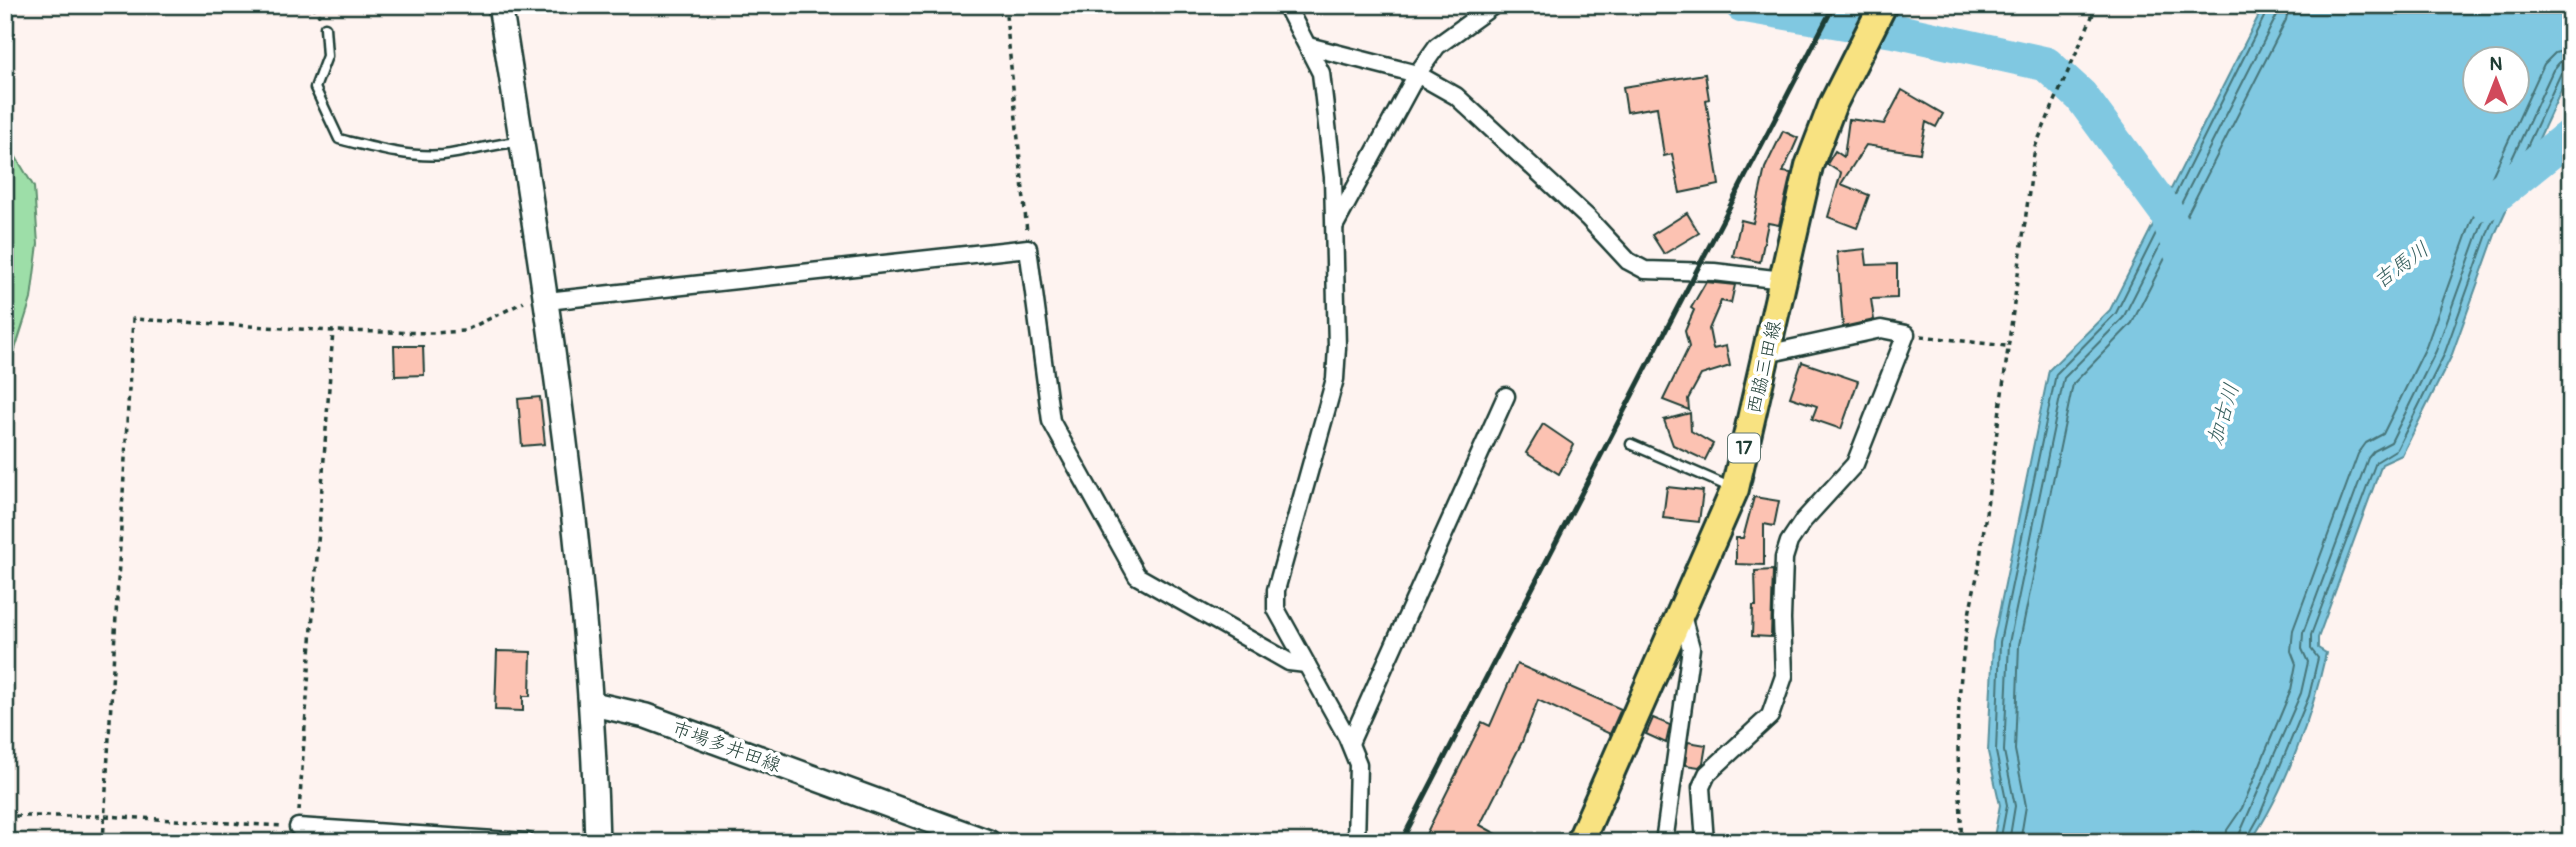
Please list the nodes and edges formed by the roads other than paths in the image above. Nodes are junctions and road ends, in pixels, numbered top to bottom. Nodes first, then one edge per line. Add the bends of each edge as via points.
1 (500, 5) edge
2 (1286, 5) edge
3 (1494, 5) edge
4 (1874, 20) edge
5 (325, 27) dead end
6 (1308, 46) junction
7 (1417, 74) junction
8 (522, 142) junction
9 (1334, 227) junction
10 (1783, 280) junction
11 (546, 297) junction
12 (1766, 354) junction
13 (1506, 396) dead end
14 (1631, 444) dead end
15 (1735, 489) junction
16 (1681, 612) junction
17 (1306, 664) junction
18 (593, 704) junction
19 (1350, 743) junction
20 (298, 827) road end
21 (953, 836) edge
22 (466, 840) edge
23 (527, 842) edge
24 (597, 842) edge
25 (988, 842) edge
26 (1356, 842) edge
27 (1580, 842) edge
28 (1664, 842) edge
29 (1704, 842) edge

1 - 8 street
2 - 6 street
3 - 7 street via 1437,46
4 - 10 main road, 西脇三田線 / 17 via 1809,166
5 - 8 lane via 327,55 315,88 339,139 386,150 441,155
6 - 7 street
6 - 9 street via 1321,73
7 - 9 street
7 - 10 street via 1456,96 1628,261 1645,270
8 - 11 street
9 - 17 street via 1335,379 1276,590 1276,609
10 - 12 main road, 西脇三田線 / 17
11 - 17 street via 1028,248 1051,421 1137,576 1289,662
11 - 18 street
12 - 15 main road, 西脇三田線 / 17
12 - 29 street via 1881,329 1906,334 1855,464 1789,542 1783,582 1782,690 1770,716 1707,774 1701,787
13 - 19 street
14 - 15 lane
15 - 16 main road, 西脇三田線 / 17
16 - 27 main road, 西脇三田線 / 17
16 - 28 street via 1691,648
17 - 19 street
18 - 21 street, 市場多井田線 via 646,716
18 - 24 street
19 - 26 street via 1358,764
20 - 22 street
21 - 25 street, 市場多井田線
22 - 23 street

